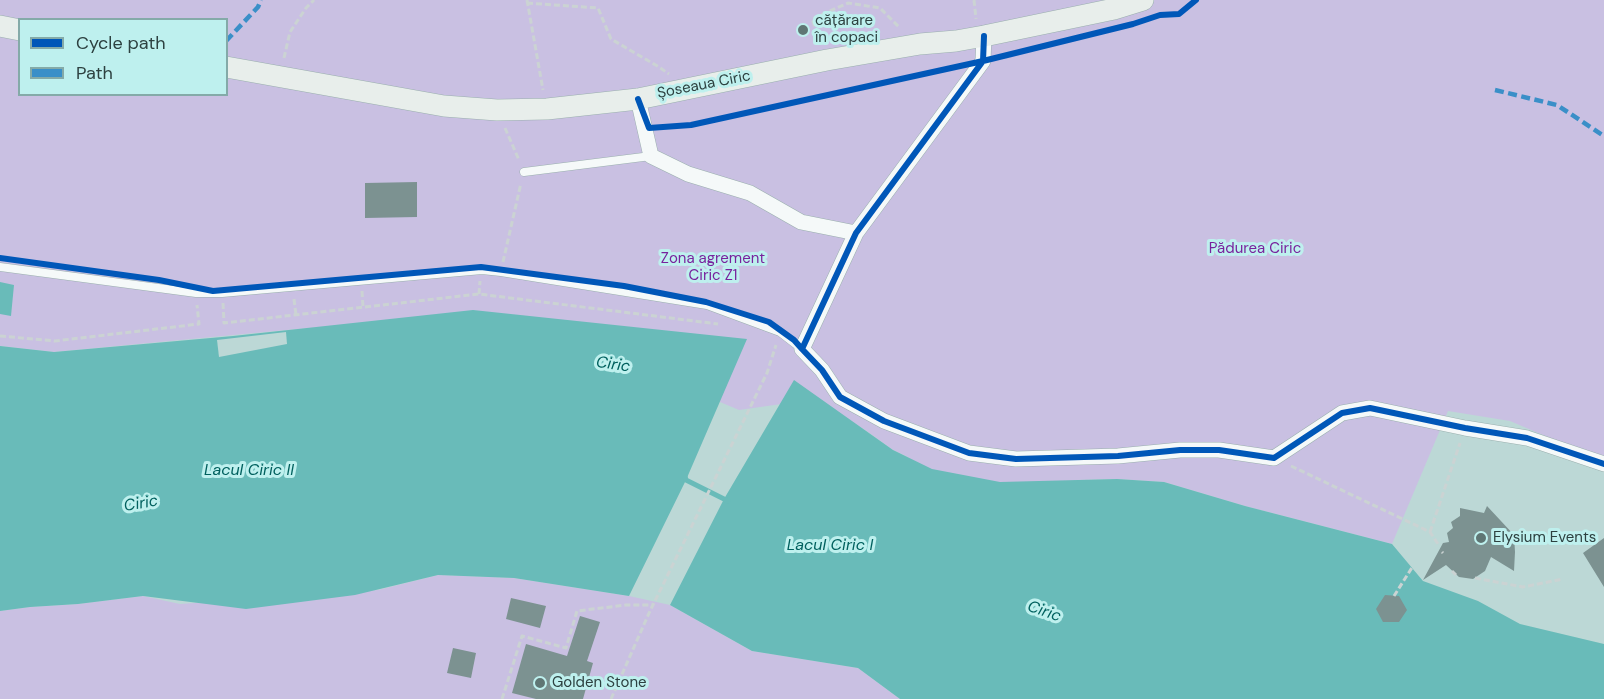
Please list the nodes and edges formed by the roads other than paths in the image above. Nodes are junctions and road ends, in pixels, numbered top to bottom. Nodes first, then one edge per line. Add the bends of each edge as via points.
1 (1143, 0) edge
2 (0, 26) edge
3 (18, 30) edge
4 (984, 36) junction
5 (228, 67) edge
6 (638, 99) junction
7 (651, 156) junction
8 (524, 172) road end
9 (856, 233) junction
10 (0, 267) edge
11 (802, 349) junction
12 (1604, 464) edge

1 - 4 main road, Șoseaua Ciric
2 - 3 main road
4 - 6 main road, Șoseaua Ciric via 827,60
4 - 9 street via 983,61
5 - 6 main road, Șoseaua Ciric via 444,106 547,109
6 - 7 street
7 - 8 lane
7 - 9 street via 688,174 750,193 801,222
9 - 11 street
10 - 11 lane via 195,293 482,270 707,305 780,332
11 - 12 street via 840,397 884,422 969,453 1016,459 1219,450 1274,458 1342,412 1370,408 1527,438

